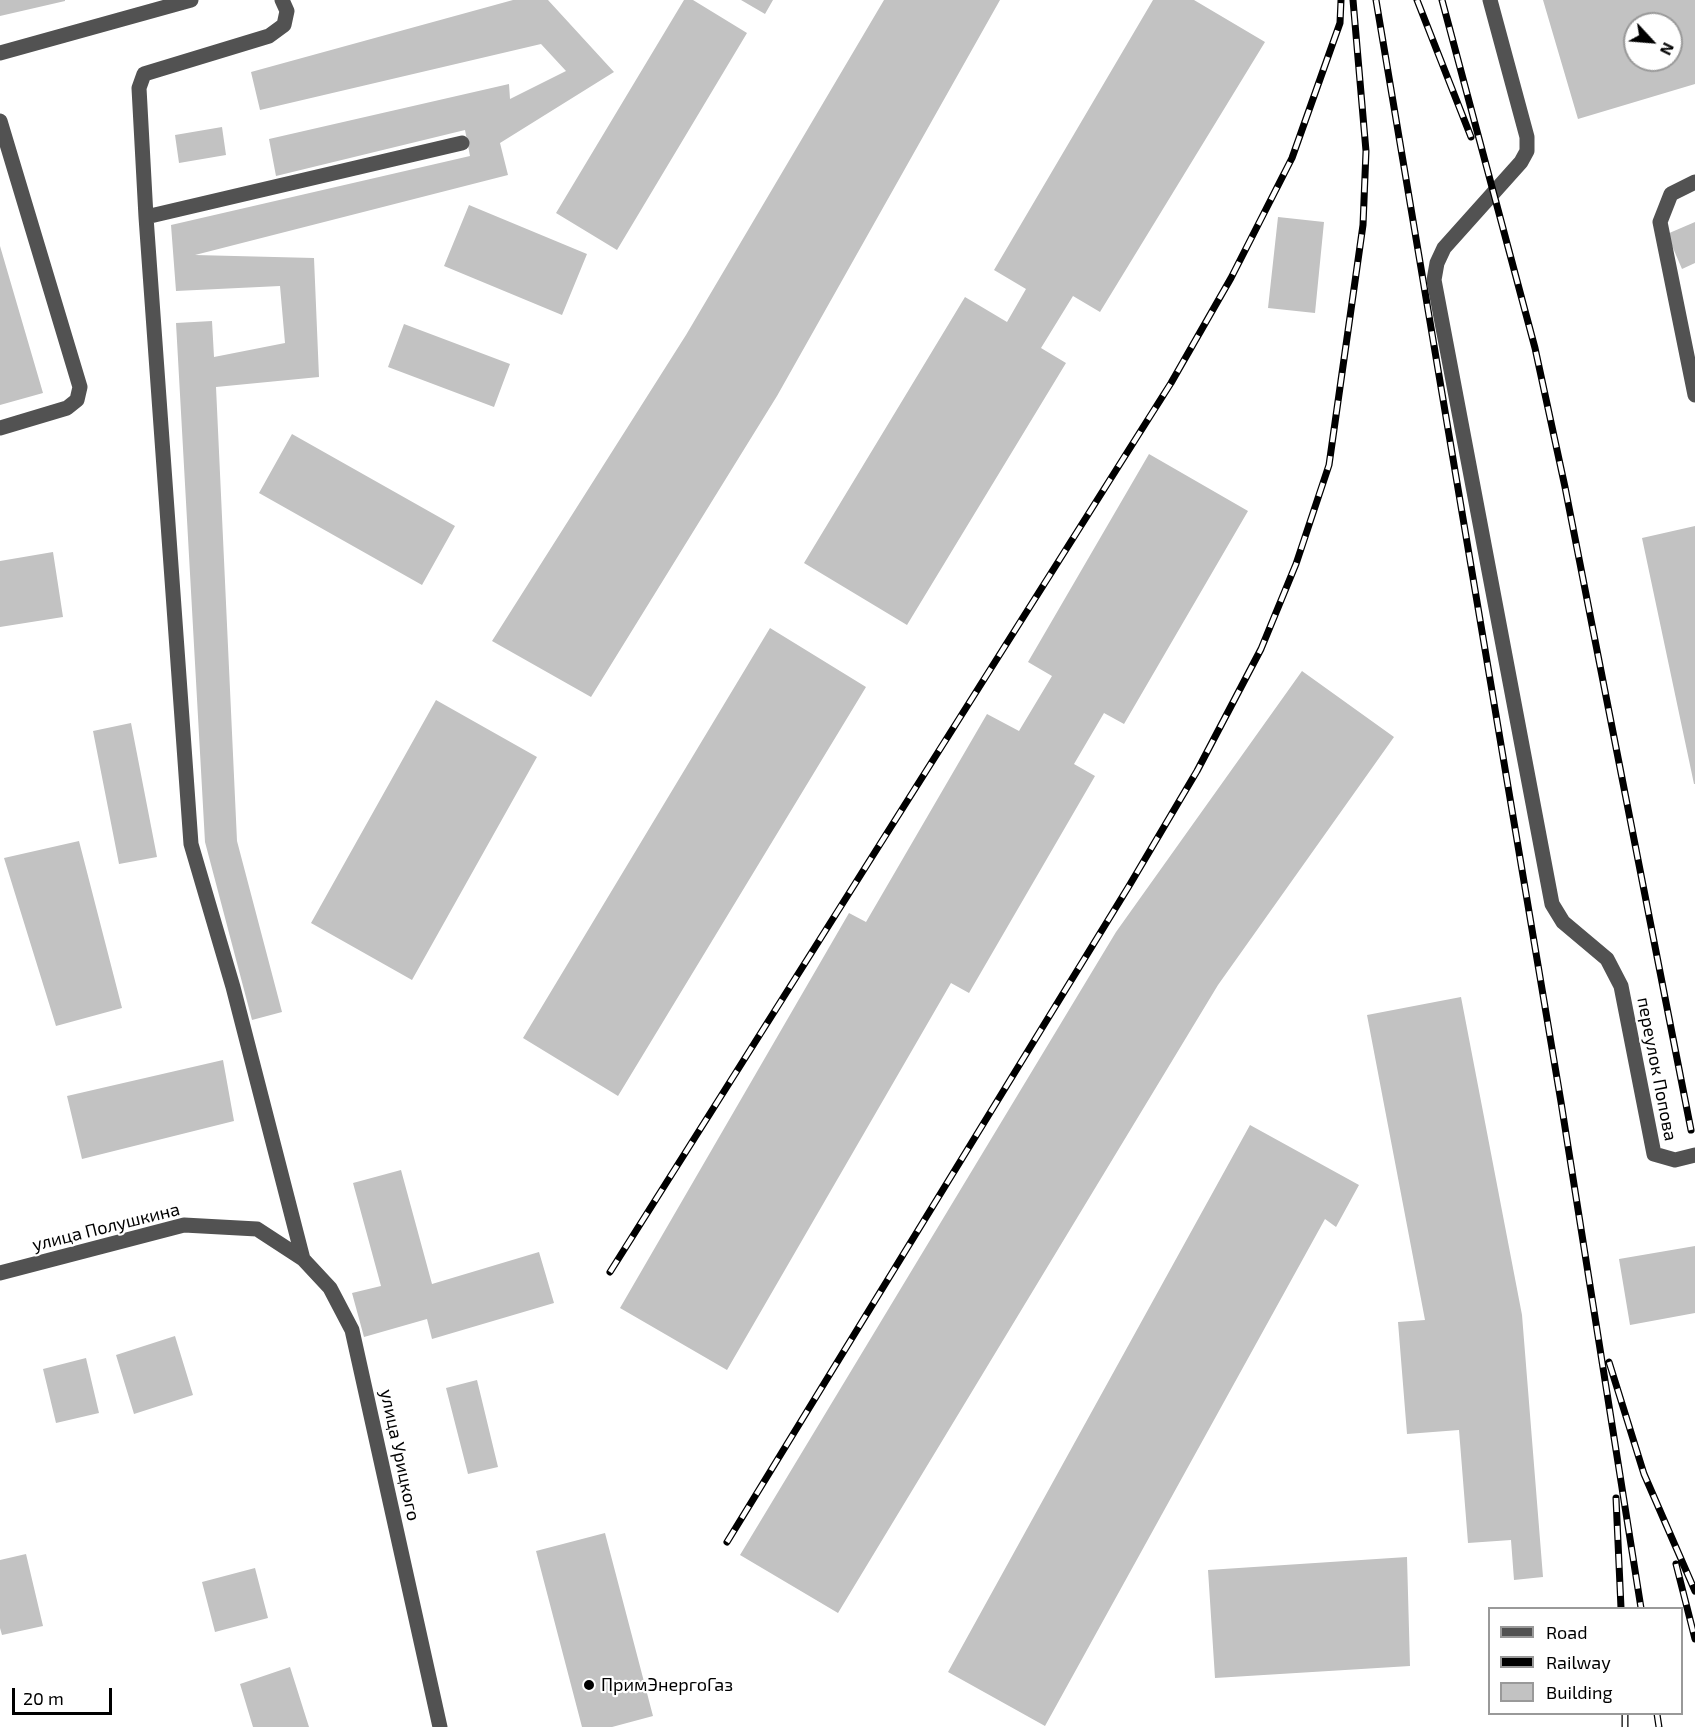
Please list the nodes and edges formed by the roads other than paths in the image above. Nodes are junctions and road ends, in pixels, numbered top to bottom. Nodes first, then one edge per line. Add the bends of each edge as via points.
1 (191, 0) edge
2 (282, 0) edge
3 (1490, 0) edge
4 (0, 53) edge
5 (0, 121) edge
6 (462, 143) dead end
7 (1695, 182) edge
8 (146, 217) junction
9 (1695, 395) edge
10 (0, 428) edge
11 (1695, 1155) edge
12 (257, 1229) joint
13 (303, 1259) junction
14 (0, 1273) edge
15 (440, 1727) edge

1 - 4 street
2 - 8 street via 287,11 284,26 269,36 144,74 139,88
3 - 11 street, переулок Попова via 1527,137 1527,151 1444,248 1434,280 1552,904 1563,922 1607,959 1621,986 1654,1154 1675,1160
5 - 10 street via 80,387 77,400 67,408
6 - 8 street
7 - 9 street via 1671,195 1660,222
8 - 13 street via 191,844 233,987
12 - 13 street, улица Урицкого
12 - 14 street, улица Полушкина via 184,1226
13 - 15 street, улица Урицкого via 330,1288 352,1330

